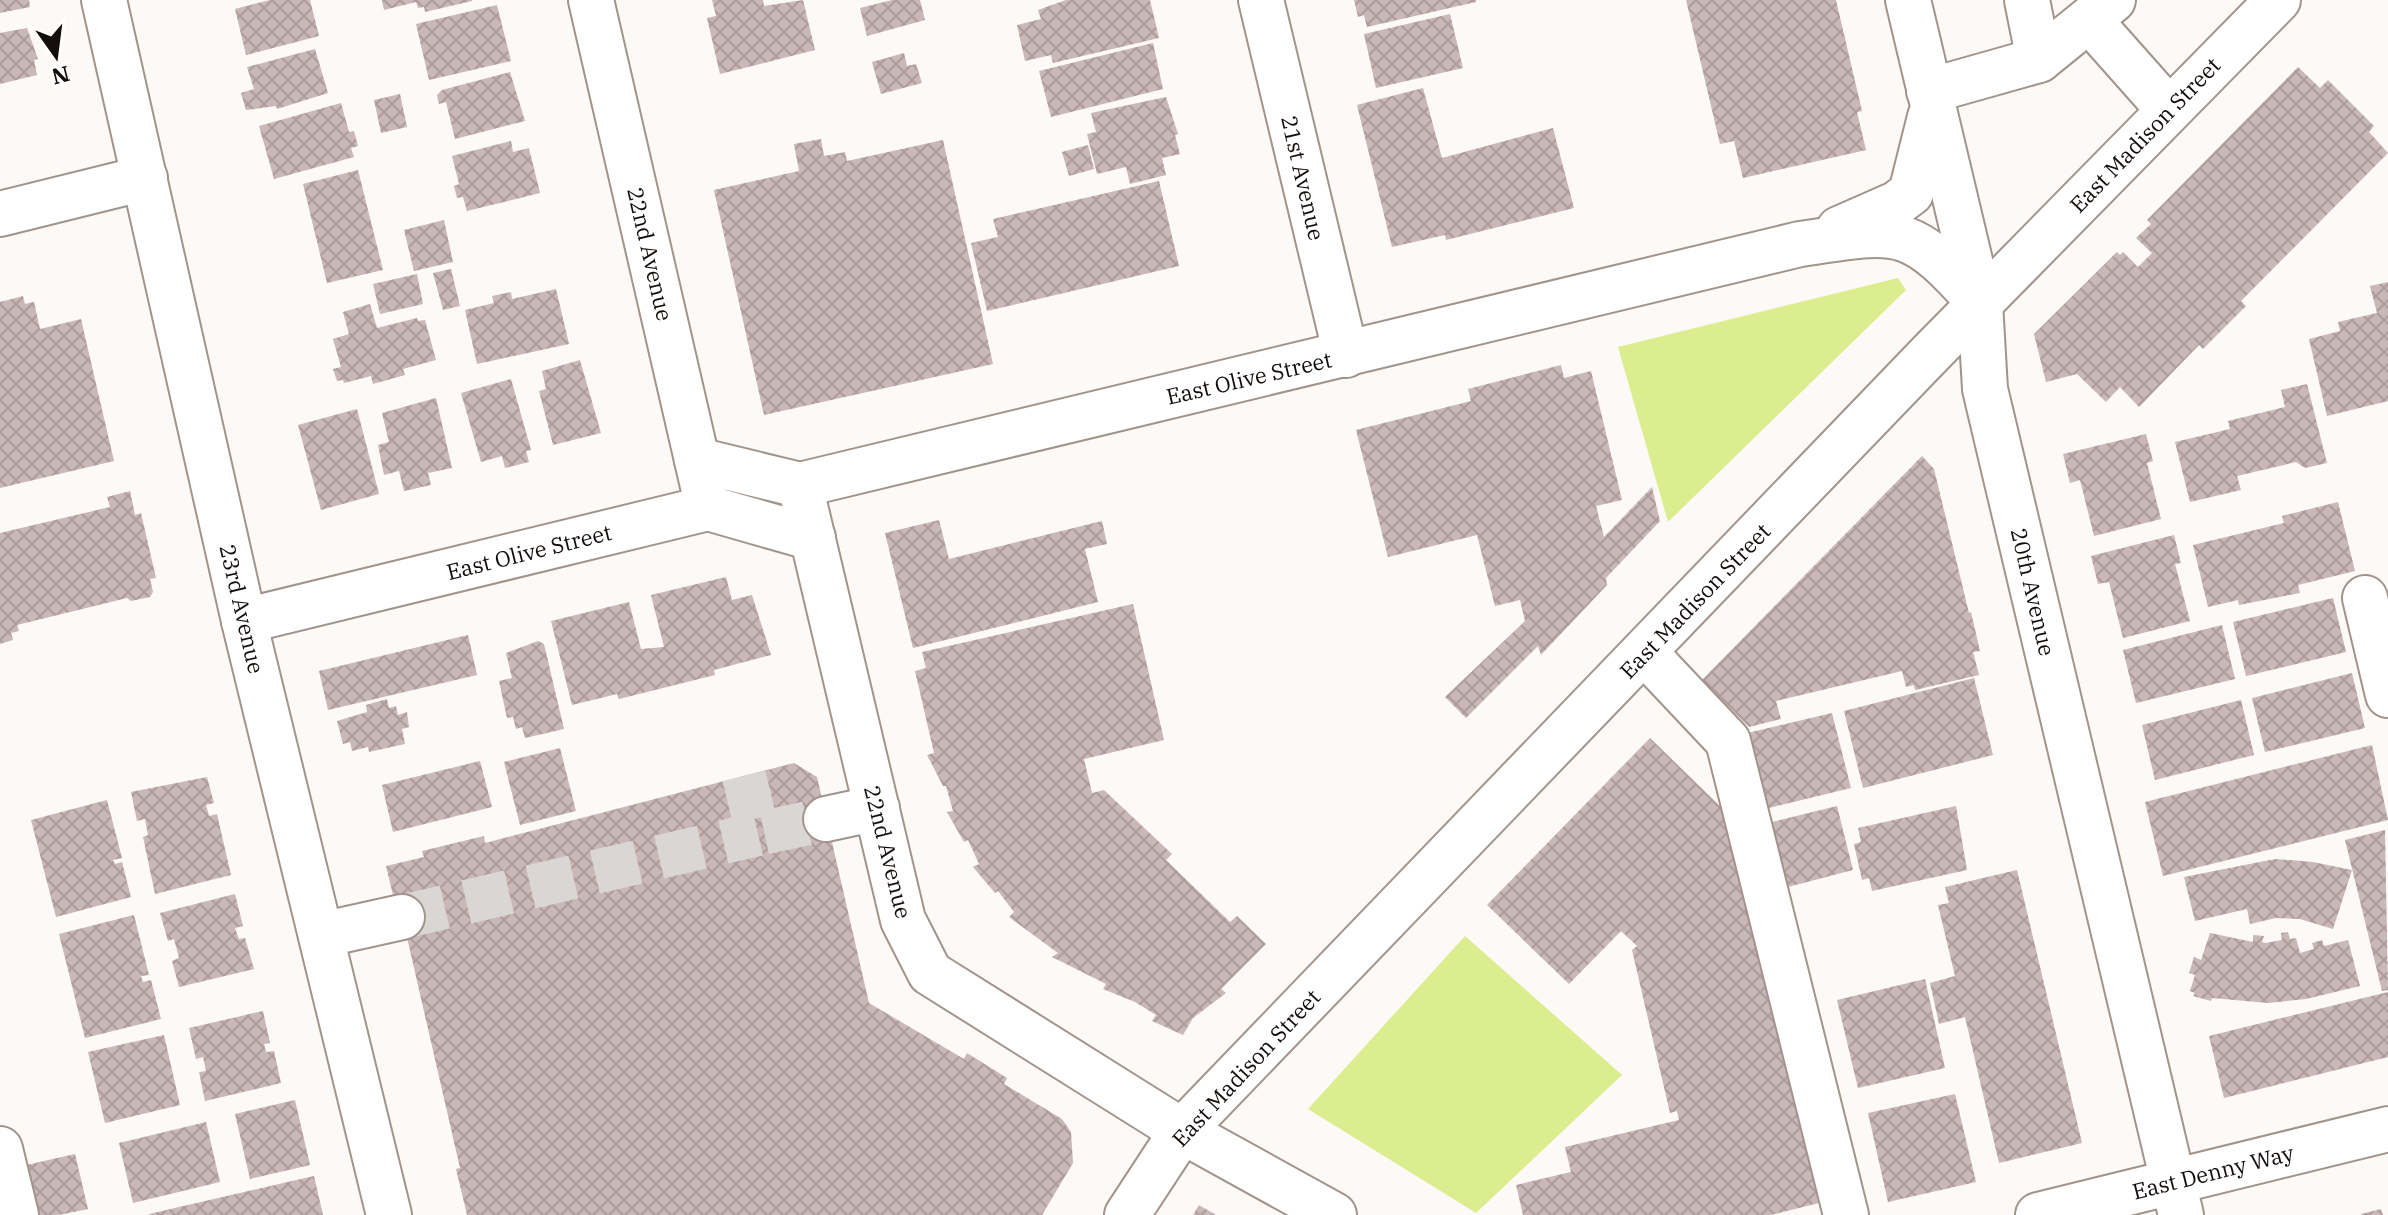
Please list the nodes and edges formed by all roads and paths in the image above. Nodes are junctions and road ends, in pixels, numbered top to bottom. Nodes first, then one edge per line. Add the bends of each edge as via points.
1 (104, 0) edge
2 (591, 0) edge
3 (1261, 0) edge
4 (1908, 0) edge
5 (2027, 0) edge
6 (2266, 4) edge
7 (2101, 10) edge
8 (2039, 60) junction
9 (1931, 98) junction
10 (2169, 110) junction
11 (145, 178) junction
12 (1896, 204) junction
13 (0, 214) edge
14 (1961, 224) junction
15 (1800, 244) junction
16 (1980, 303) junction
17 (1346, 355) junction
18 (697, 460) junction
19 (800, 485) junction
20 (708, 508) junction
21 (813, 538) junction
22 (2365, 598) dead end
23 (244, 621) junction
24 (1645, 653) junction
25 (2388, 695) edge
26 (877, 808) junction
27 (826, 819) tunnel mouth
28 (402, 917) tunnel mouth
29 (321, 935) junction
30 (2388, 1129) edge
31 (1182, 1131) junction
32 (0, 1149) edge
33 (2177, 1198) edge
34 (16, 1215) edge
35 (389, 1215) edge
36 (1127, 1215) edge
37 (1334, 1215) edge
38 (1846, 1215) edge
39 (2038, 1215) edge

1 - 11 street, 23rd Avenue
2 - 18 street, 22nd Avenue
3 - 17 street, 21st Avenue
4 - 9 street, 20th Avenue
5 - 8 street
6 - 10 street, East Madison Street
7 - 8 street
7 - 10 street
8 - 9 street
9 - 12 street via 1911,193
9 - 14 street, 20th Avenue
10 - 16 street, East Madison Street
11 - 13 street
11 - 23 street, 23rd Avenue
12 - 14 street, East Olive Street via 1942,207
12 - 15 street, East Olive Street
14 - 16 street, 20th Avenue
15 - 16 street, East Olive Street via 1901,236 1928,248
15 - 17 street, East Olive Street
16 - 24 street, East Madison Street
16 - 33 street, 20th Avenue via 1985,389
17 - 19 street, East Olive Street
18 - 19 street, East Olive Street
18 - 20 street, 22nd Avenue
19 - 21 street, 22nd Avenue
20 - 21 street, East Olive Street
20 - 23 street, East Olive Street
21 - 26 street, 22nd Avenue
22 - 25 street
23 - 29 street, 23rd Avenue
24 - 31 street, East Madison Street
24 - 38 street via 1728,741
26 - 27 street
26 - 31 street, 22nd Avenue via 903,920 930,973
28 - 29 street
29 - 35 street, 23rd Avenue
30 - 33 street, East Denny Way
31 - 36 street, East Madison Street
31 - 37 street
32 - 34 street
33 - 39 street, East Denny Way

